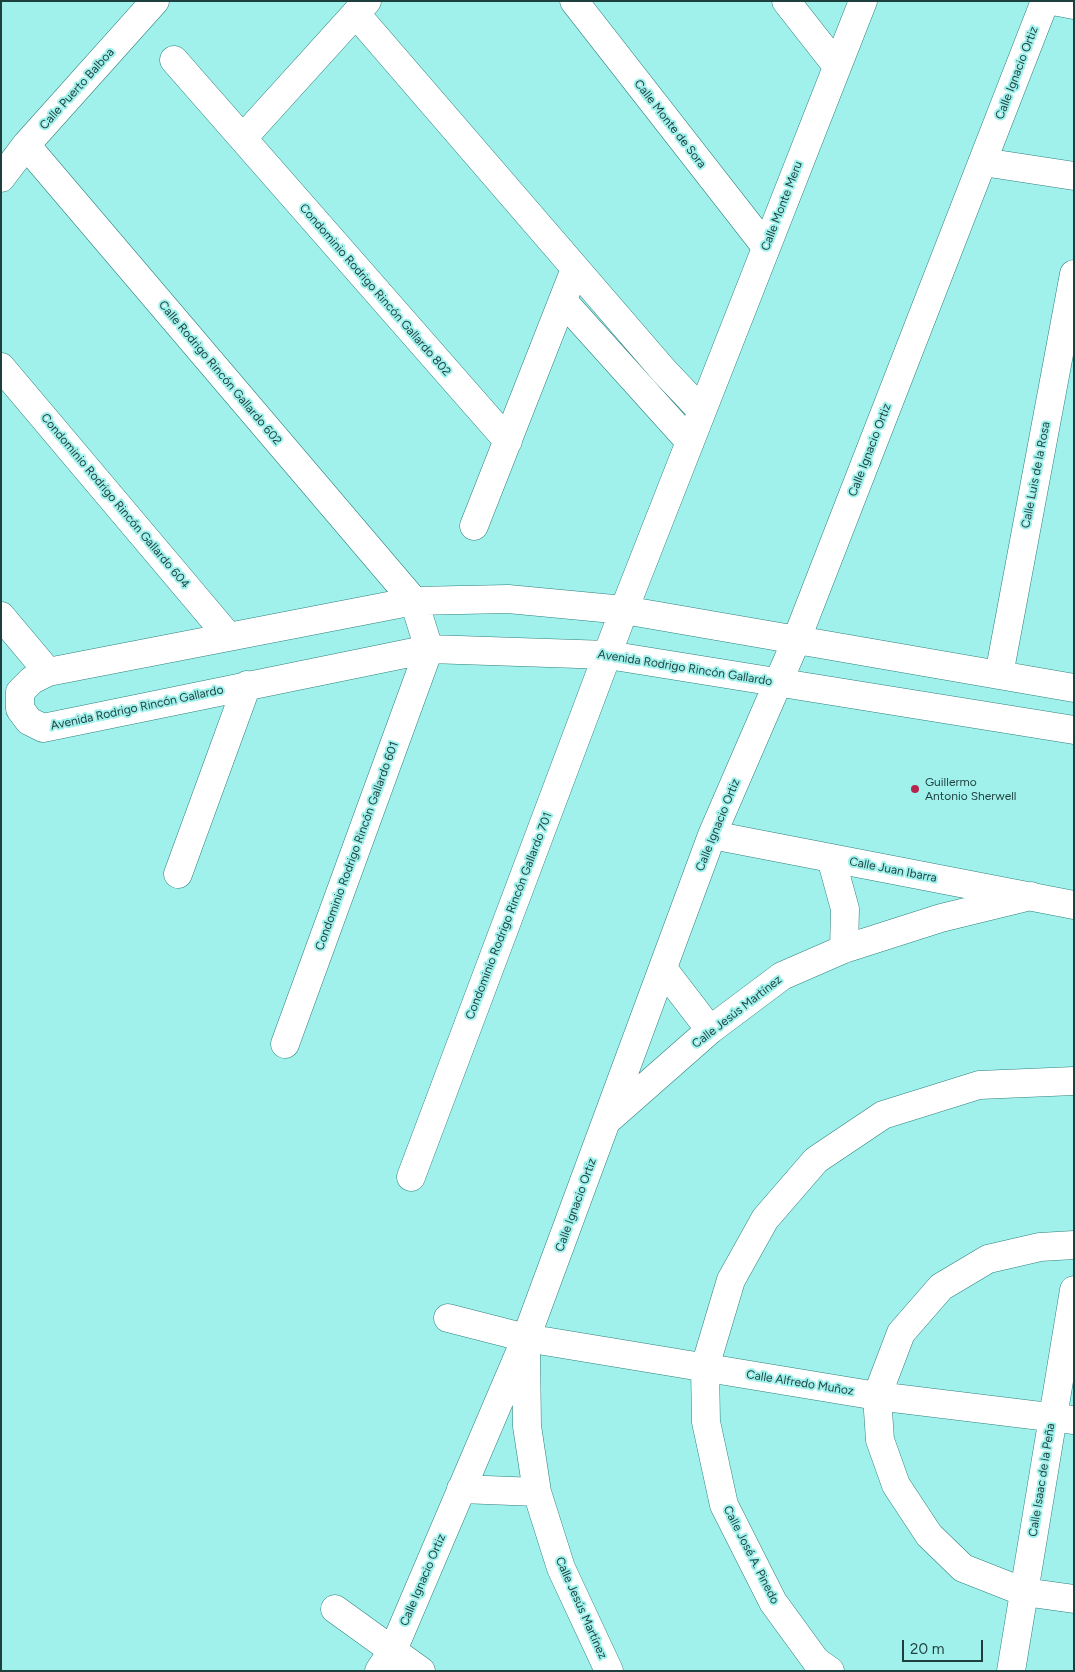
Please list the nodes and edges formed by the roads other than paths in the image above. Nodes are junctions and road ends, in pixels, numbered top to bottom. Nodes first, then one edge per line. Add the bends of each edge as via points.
1 (574, 1) edge
2 (786, 1) edge
3 (863, 1) edge
4 (1045, 1) edge
5 (1053, 1) edge
6 (145, 5) edge
7 (1074, 5) edge
8 (361, 8) edge
9 (174, 60) dead end
10 (837, 66) junction
11 (243, 138) junction
12 (26, 145) junction
13 (983, 162) junction
14 (1074, 176) edge
15 (1, 178) edge
16 (766, 247) junction
17 (575, 269) junction
18 (1074, 274) edge
19 (563, 301) junction
20 (1, 367) edge
21 (702, 411) junction
22 (508, 441) junction
23 (690, 442) junction
24 (474, 526) dead end
25 (414, 601) junction
26 (624, 610) junction
27 (1, 616) edge
28 (228, 636) junction
29 (796, 641) junction
30 (429, 649) junction
31 (607, 654) junction
32 (48, 672) junction
33 (999, 675) junction
34 (778, 683) junction
35 (247, 684) junction
36 (1074, 688) edge
37 (1074, 730) edge
38 (712, 835) junction
39 (831, 858) junction
40 (178, 874) dead end
41 (1031, 896) junction
42 (1074, 905) edge
43 (844, 949) junction
44 (664, 970) junction
45 (710, 1030) junction
46 (285, 1044) dead end
47 (1074, 1081) edge
48 (607, 1121) junction
49 (411, 1177) dead end
50 (1074, 1245) edge
51 (1074, 1290) edge
52 (448, 1318) dead end
53 (526, 1338) junction
54 (705, 1367) junction
55 (877, 1396) junction
56 (1063, 1418) edge
57 (461, 1490) junction
58 (537, 1492) junction
59 (1024, 1592) junction
60 (1074, 1599) edge
61 (336, 1609) dead end
62 (386, 1661) edge
63 (421, 1671) edge
64 (609, 1671) edge
65 (830, 1671) edge
66 (1010, 1671) edge

1 - 16 street, Calle Monte de Sora
2 - 10 street
3 - 10 street, Calle Monte Meru
4 - 13 street, Calle Ignacio Ortiz
5 - 7 street
6 - 12 street, Calle Puerto Balboa
8 - 11 street
8 - 17 street
9 - 11 street, Condominio Rodrigo Rincón Gallardo 802
10 - 16 street, Calle Monte Meru
11 - 22 street, Condominio Rodrigo Rincón Gallardo 802
12 - 15 street, Calle Puerto Balboa
12 - 25 street, Calle Rodrigo Rincón Gallardo 602
13 - 14 street
13 - 29 street, Calle Ignacio Ortiz
16 - 21 street, Calle Monte Meru
17 - 19 street
17 - 21 street
18 - 33 street, Calle Luis de la Rosa
19 - 22 street
19 - 23 street
20 - 28 street, Condominio Rodrigo Rincón Gallardo 604
21 - 23 street
22 - 24 street
23 - 26 street
25 - 26 street, Avenida Rodrigo Rincón Gallardo via 508,599
25 - 28 street, Avenida Rodrigo Rincón Gallardo
25 - 30 street
26 - 29 street, Avenida Rodrigo Rincón Gallardo
26 - 31 street, Condominio Rodrigo Rincón Gallardo 701
27 - 32 street
28 - 32 street, Avenida Rodrigo Rincón Gallardo
29 - 33 street, Avenida Rodrigo Rincón Gallardo
29 - 34 street, Calle Ignacio Ortiz
30 - 31 street, Avenida Rodrigo Rincón Gallardo
30 - 35 street, Avenida Rodrigo Rincón Gallardo
30 - 46 street, Condominio Rodrigo Rincón Gallardo 601
31 - 34 street, Avenida Rodrigo Rincón Gallardo
31 - 49 street, Condominio Rodrigo Rincón Gallardo 701
32 - 35 street, Avenida Rodrigo Rincón Gallardo via 32,680 20,692 20,709 29,721 43,728
33 - 36 street, Avenida Rodrigo Rincón Gallardo
34 - 37 street, Avenida Rodrigo Rincón Gallardo
34 - 38 street, Calle Ignacio Ortiz
35 - 40 street
38 - 39 street, Calle Juan Ibarra
38 - 44 street, Calle Ignacio Ortiz
39 - 41 street, Calle Juan Ibarra
39 - 43 street via 845,909
41 - 42 street, Calle Juan Ibarra
41 - 43 street, Calle Jesús Martínez via 941,918
43 - 45 street, Calle Jesús Martínez via 782,976
44 - 45 street
44 - 48 street, Calle Ignacio Ortiz
45 - 48 street, Calle Jesús Martínez
47 - 54 street, Calle José A. Pinedo via 979,1085 883,1115 816,1160 766,1219 731,1280
48 - 53 street, Calle Ignacio Ortiz
50 - 55 street via 1040,1248 988,1259 941,1287 901,1333
51 - 56 street, Calle Isaac de la Peña
52 - 53 street, Calle Alfredo Muñoz
53 - 54 street, Calle Alfredo Muñoz
53 - 57 street, Calle Ignacio Ortiz
53 - 58 street, Calle Jesús Martínez via 527,1426
54 - 55 street, Calle Alfredo Muñoz
54 - 65 street, Calle José A. Pinedo via 706,1422 724,1505 773,1602 816,1661
55 - 56 street, Calle Alfredo Muñoz
55 - 59 street via 880,1440 896,1485 929,1534 963,1568
56 - 59 street, Calle Isaac de la Peña
57 - 58 street
57 - 62 street, Calle Ignacio Ortiz
58 - 64 street, Calle Jesús Martínez via 561,1568
59 - 60 street
59 - 66 street, Calle Isaac de la Peña
61 - 62 street
62 - 63 street

